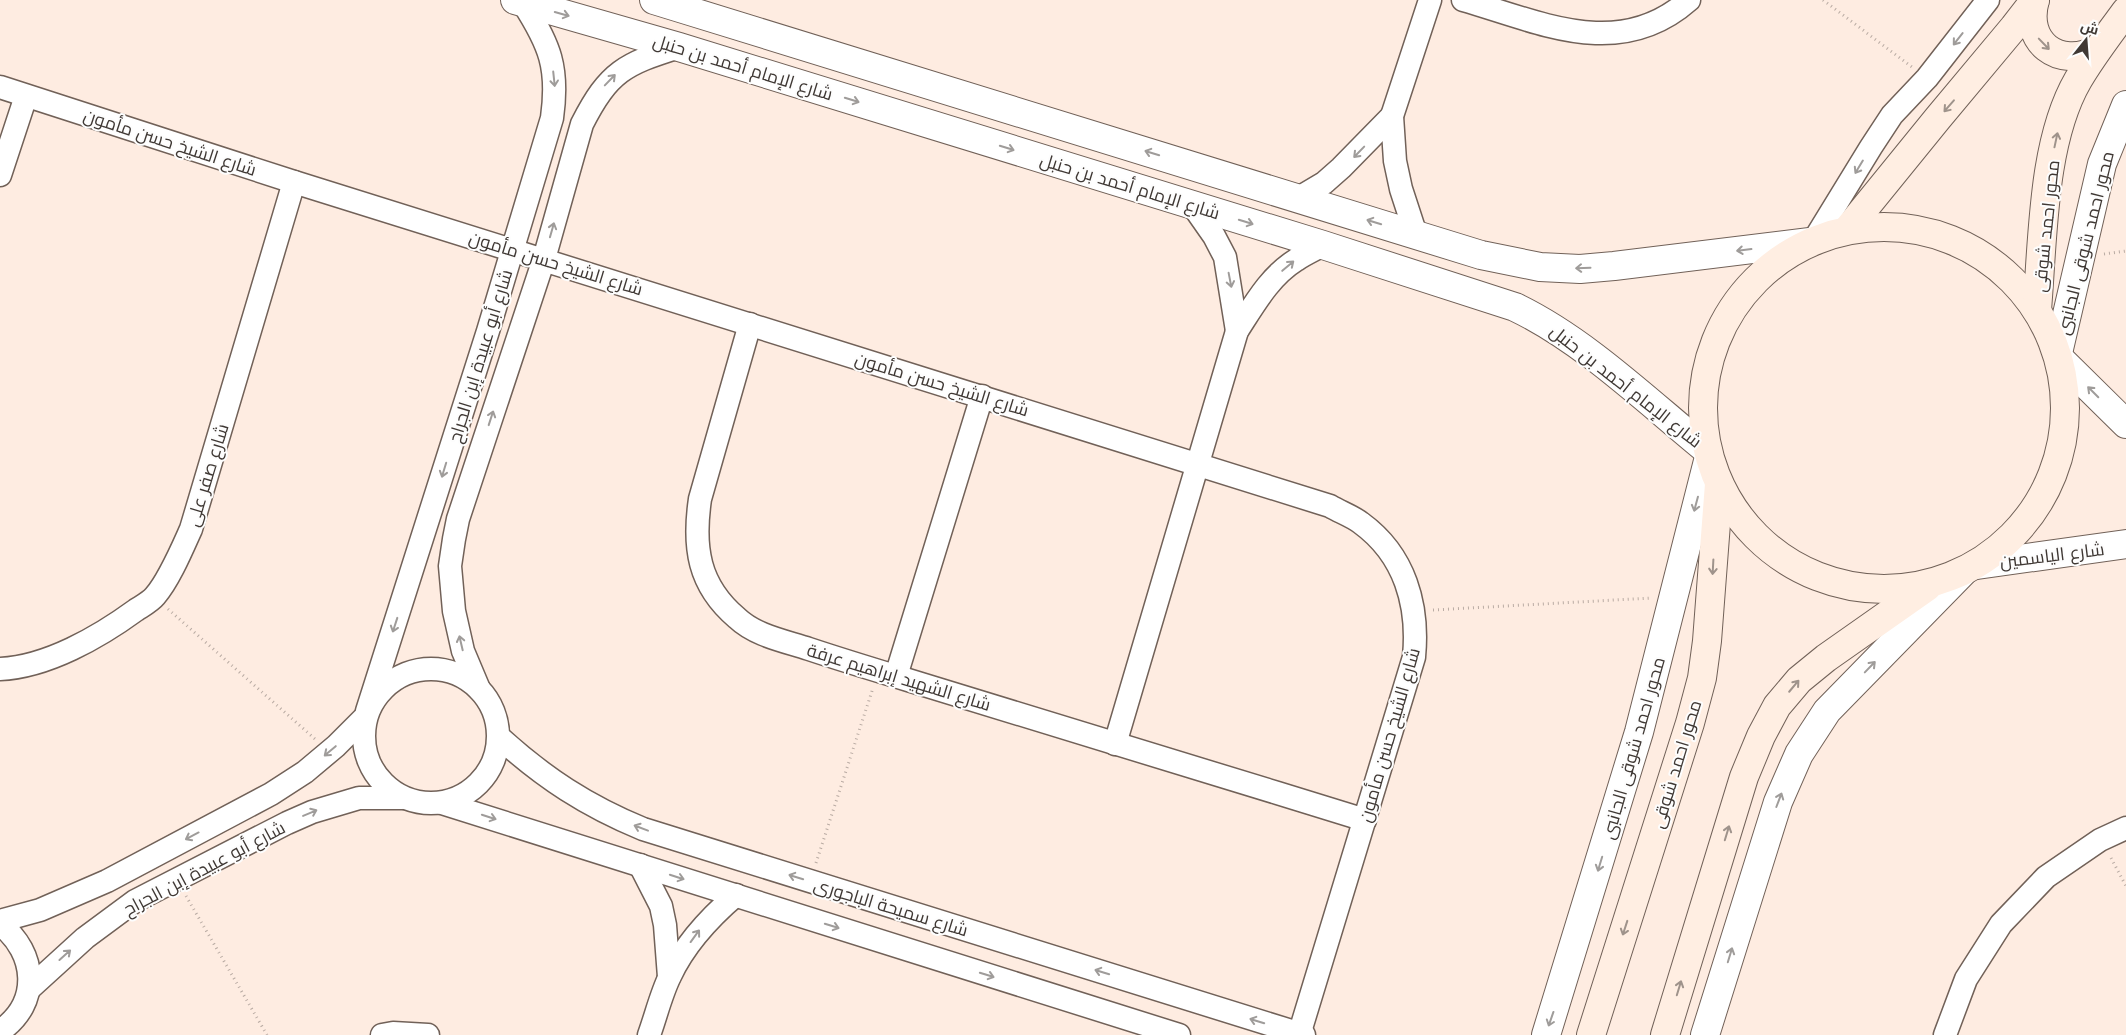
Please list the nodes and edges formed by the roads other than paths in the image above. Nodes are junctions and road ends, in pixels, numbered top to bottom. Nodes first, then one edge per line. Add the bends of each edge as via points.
1 (654, 0) edge
2 (1430, 0) edge
3 (1463, 0) edge
4 (1690, 0) edge
5 (1988, 0) edge
6 (2035, 0) edge
7 (519, 1) edge
8 (682, 5) edge
9 (2126, 12) edge
10 (679, 47) junction
11 (2097, 50) junction
12 (0, 87) edge
13 (26, 96) junction
14 (2126, 105) edge
15 (1392, 116) junction
16 (1182, 162) junction
17 (0, 175) edge
18 (294, 182) junction
19 (1297, 199) junction
20 (1182, 202) junction
21 (1847, 230) junction
22 (1416, 235) junction
23 (1812, 241) junction
24 (1323, 245) junction
25 (513, 249) junction
26 (544, 259) junction
27 (2037, 310) junction
28 (750, 324) junction
29 (1237, 331) junction
30 (2059, 356) junction
31 (982, 396) junction
32 (2126, 424) edge
33 (1708, 453) junction
34 (1198, 464) junction
35 (1718, 484) junction
36 (2126, 544) edge
37 (1970, 568) junction
38 (1932, 584) junction
39 (0, 669) edge
40 (887, 674) junction
41 (479, 689) junction
42 (366, 714) junction
43 (499, 737) junction
44 (1115, 744) junction
45 (402, 798) junction
46 (442, 803) junction
47 (1365, 820) junction
48 (2126, 828) edge
49 (640, 865) junction
50 (736, 895) junction
51 (0, 922) edge
52 (669, 977) junction
53 (26, 998) junction
54 (0, 1032) edge
55 (13, 1035) edge
56 (382, 1035) edge
57 (428, 1035) edge
58 (649, 1035) edge
59 (1178, 1035) edge
60 (1300, 1035) edge
61 (1546, 1035) edge
62 (1591, 1035) edge
63 (1665, 1035) edge
64 (1705, 1035) edge
65 (1945, 1035) edge

1 - 8 street
2 - 15 street
3 - 4 street via 1595,35 1623,33 1652,25
5 -> 23 street via 1927,78 1892,115
6 -> 11 main road via 2032,23 2042,44 2052,52 2074,58
6 -> 21 main road
7 -> 10 street, شارع الإمام أحمد بن حنبل
7 -> 25 street, شارع أبو عبيدة إبن الجراح via 540,29 552,59 556,92 552,118
16 -> 8 street
9 - 11 main road, محور احمد شوقى
10 -> 20 street, شارع الإمام أحمد بن حنبل
26 -> 10 street, شارع أبو عبيدة إبن الجراح via 582,124 592,104 619,71 640,59
27 -> 11 main road, محور احمد شوقى via 2047,184 2060,119 2077,81
12 - 13 street, شارع الشيخ حسن مأمون
13 - 17 street
13 - 18 street, شارع الشيخ حسن مأمون
14 - 30 street, محور احمد شوقى الجانبى via 2102,164
15 -> 19 street via 1342,168
15 - 22 street via 1395,161
16 - 19 street
16 - 20 street
18 - 25 street, شارع الشيخ حسن مأمون
18 - 39 street, شارع صفر على via 191,529 178,558 154,597 93,638 54,656
22 -> 19 street
20 -> 24 street, شارع الإمام أحمد بن حنبل
20 -> 29 street via 1214,236 1225,257
21 - 23 main road
21 - 27 main road via 1891,226 1934,234 1974,251 2010,276
23 -> 22 street via 1580,269 1540,267 1481,255
23 - 33 main road via 1778,260 1751,283 1729,312 1714,344 1704,378 1702,414
29 -> 24 street via 1262,292 1277,276 1295,260
24 - 33 street, شارع الإمام أحمد بن حنبل via 1515,307 1543,320 1570,338
25 - 26 street, شارع الشيخ حسن مأمون
25 -> 42 street, شارع أبو عبيدة إبن الجراح
26 - 28 street, شارع الشيخ حسن مأمون
41 -> 26 street, شارع أبو عبيدة إبن الجراح via 463,651 454,611 450,566 454,539
27 - 30 main road
28 - 31 street, شارع الشيخ حسن مأمون
28 - 40 street, شارع الشهيد إبراهيم عرفة via 700,499 696,527 698,554 708,581 720,601 738,620 763,634
29 - 34 street
32 -> 30 street
30 - 37 main road via 2066,392 2066,426 2059,460 2047,491 2028,520 2011,538
31 - 34 street, شارع الشيخ حسن مأمون
31 - 40 street
33 - 35 main road
33 -> 61 street, محور احمد شوقى الجانبى via 1640,732
34 - 44 street
34 - 47 street, شارع الشيخ حسن مأمون via 1330,506 1361,523 1386,548 1405,577 1414,611 1414,657
35 - 38 main road via 1741,520 1771,550 1807,572 1856,587 1890,590
35 -> 62 main road, محور احمد شوقى via 1712,603 1702,678
36 - 37 street, شارع الياسمين
37 - 38 main road
64 -> 37 street via 1778,802 1799,754 1827,711
63 -> 38 main road via 1744,777 1777,706 1799,680 1826,658
40 - 44 street, شارع الشهيد إبراهيم عرفة
41 - 42 street via 457,673 431,668 404,673 382,688
41 - 43 street via 490,703
42 - 45 street via 362,741 369,764 383,784
42 -> 51 street, شارع أبو عبيدة إبن الجراح via 329,752 271,794 107,881 40,910
43 - 46 street via 494,760 482,780 464,795
60 -> 43 street, شارع سميحة الباجورى via 643,829 611,816 552,782
44 - 47 street, شارع الشهيد إبراهيم عرفة
45 - 46 street via 429,804
53 -> 45 street, شارع أبو عبيدة إبن الجراح via 79,943 135,902 312,812 359,798
46 -> 49 street, شارع سميحة الباجورى
47 - 60 street, شارع الشيخ حسن مأمون
48 - 65 street via 2100,840 2046,877 2001,924 1966,979
49 -> 50 street, شارع سميحة الباجورى
49 - 52 street via 661,906
52 -> 50 street via 700,930
50 -> 59 street, شارع سميحة الباجورى
51 - 53 street via 24,950 29,969
52 - 58 street
53 - 54 street via 10,1024
53 - 55 street, شارع أبو عبيدة إبن الجراح
56 - 57 street

